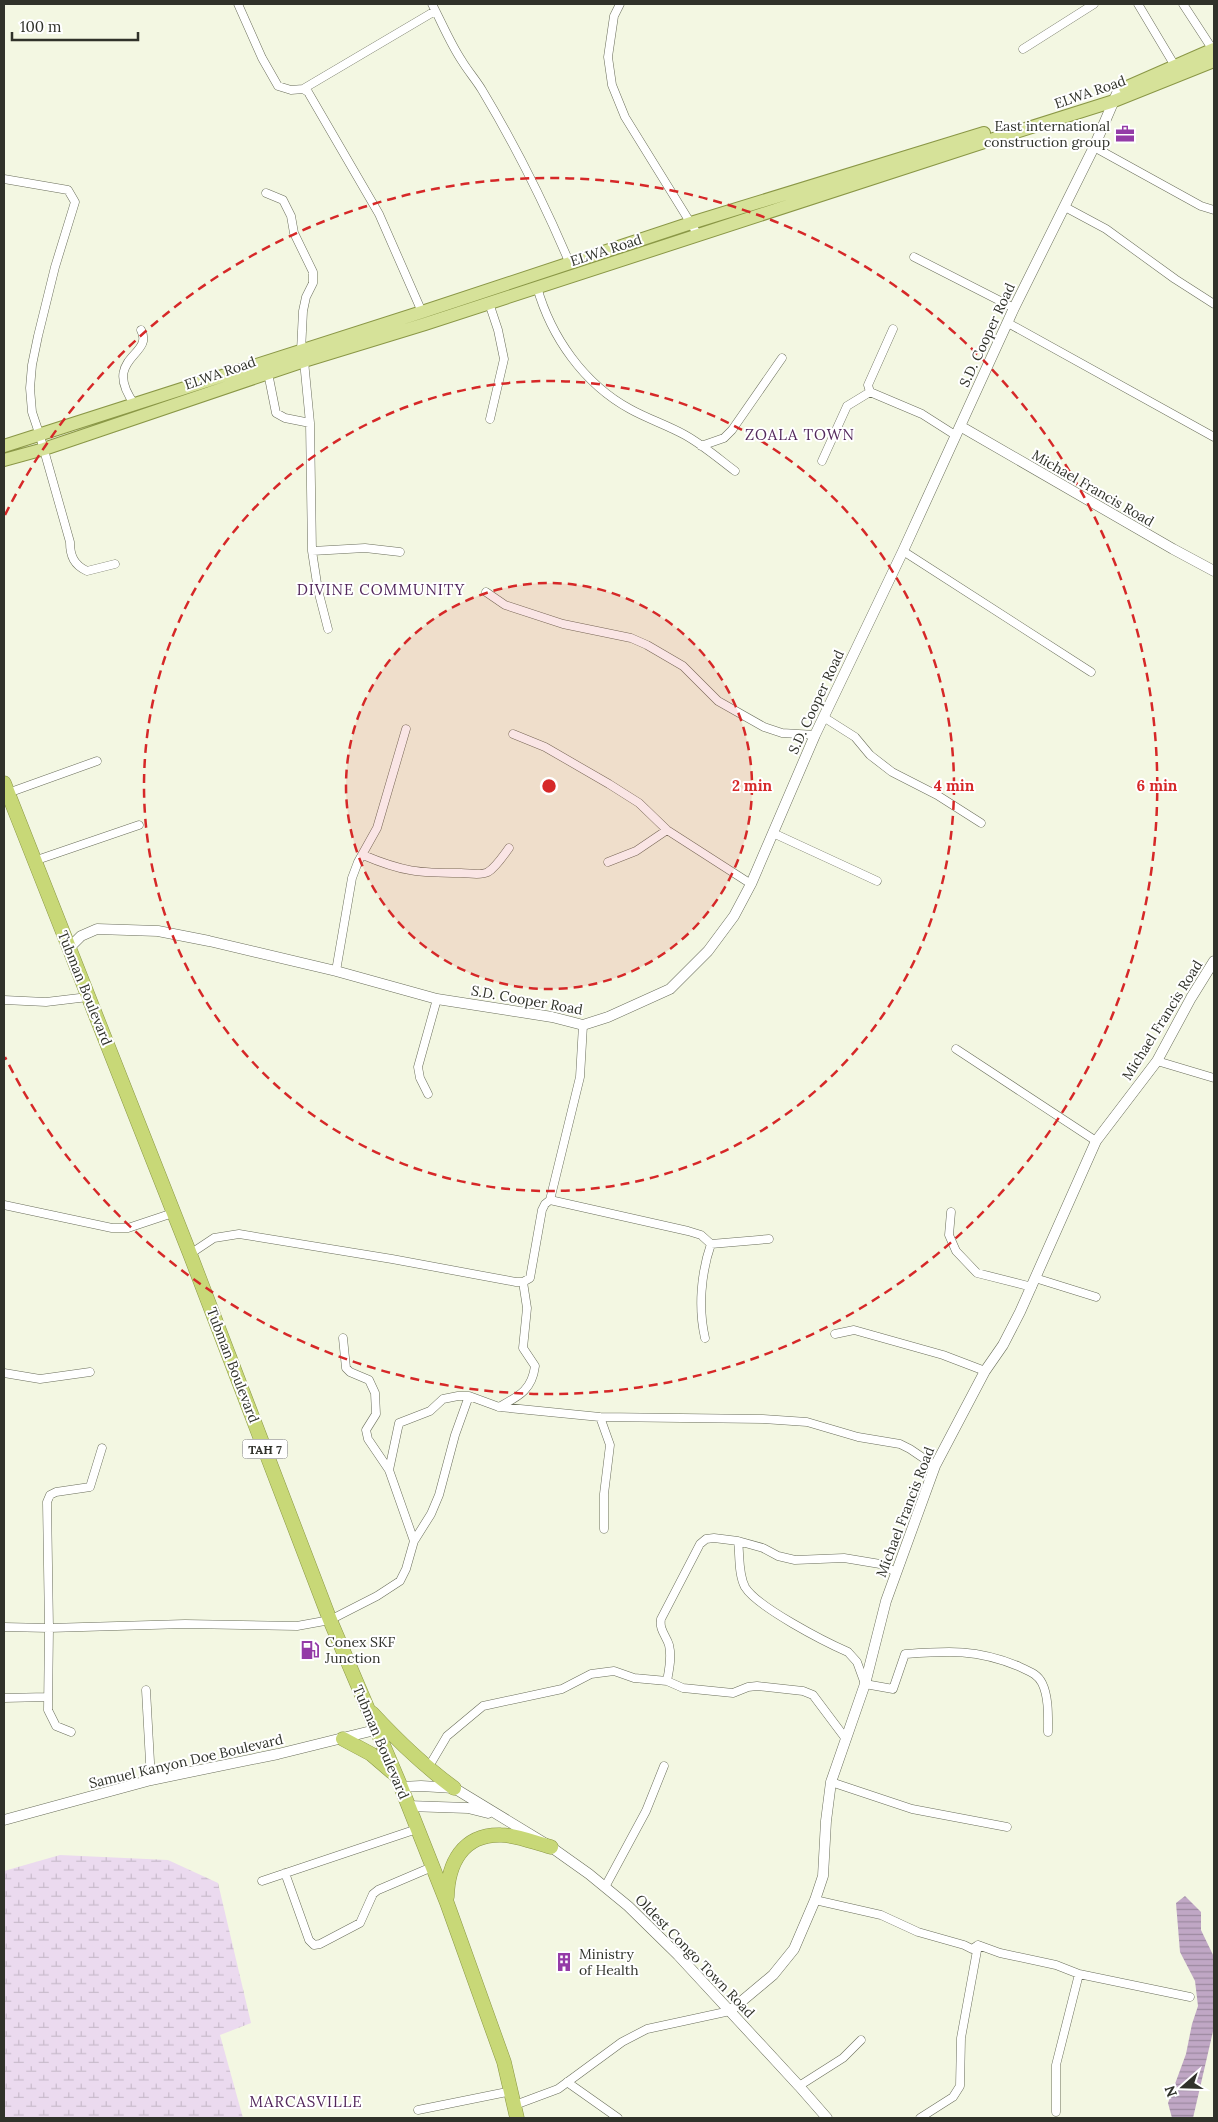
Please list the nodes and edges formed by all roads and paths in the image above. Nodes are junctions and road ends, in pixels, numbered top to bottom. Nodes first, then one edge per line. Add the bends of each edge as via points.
1 (238, 4) edge
2 (620, 4) edge
3 (1094, 4) edge
4 (1138, 4) edge
5 (1183, 4) edge
6 (433, 7) edge
7 (1023, 49) dead end
8 (1214, 53) edge
9 (1175, 66) junction
10 (303, 89) junction
11 (1116, 96) junction
12 (1094, 148) junction
13 (4, 179) edge
14 (266, 194) dead end
15 (1065, 207) junction
16 (1214, 210) edge
17 (691, 223) junction
18 (698, 235) junction
19 (914, 257) dead end
20 (570, 264) junction
21 (537, 288) junction
22 (489, 303) junction
23 (1214, 304) edge
24 (1014, 308) junction
25 (422, 312) junction
26 (1008, 323) junction
27 (893, 329) dead end
28 (141, 330) dead end
29 (303, 356) junction
30 (782, 358) dead end
31 (268, 373) junction
32 (870, 392) junction
33 (135, 405) junction
34 (490, 419) dead end
35 (310, 422) junction
36 (957, 431) junction
37 (40, 436) junction
38 (1214, 437) edge
39 (4, 446) edge
40 (701, 446) junction
41 (44, 449) junction
42 (4, 460) edge
43 (822, 461) dead end
44 (735, 471) dead end
45 (312, 551) junction
46 (903, 551) junction
47 (400, 552) dead end
48 (115, 564) dead end
49 (1214, 571) edge
50 (486, 592) dead end
51 (328, 629) dead end
52 (1091, 672) dead end
53 (825, 718) junction
54 (406, 730) dead end
55 (513, 734) dead end
56 (815, 735) junction
57 (97, 761) dead end
58 (6, 794) edge
59 (981, 823) dead end
60 (139, 825) dead end
61 (667, 830) junction
62 (773, 833) junction
63 (508, 848) dead end
64 (363, 855) junction
65 (34, 861) junction
66 (608, 862) dead end
67 (877, 881) dead end
68 (751, 884) junction
69 (69, 948) junction
70 (1214, 961) edge
71 (336, 971) junction
72 (88, 997) junction
73 (437, 999) junction
74 (4, 1000) edge
75 (583, 1025) junction
76 (956, 1049) dead end
77 (1157, 1061) junction
78 (1214, 1078) edge
79 (428, 1094) dead end
80 (1096, 1141) junction
81 (550, 1200) junction
82 (4, 1205) edge
83 (951, 1212) dead end
84 (173, 1213) junction
85 (770, 1239) dead end
86 (711, 1244) junction
87 (190, 1254) junction
88 (524, 1282) junction
89 (1034, 1283) junction
90 (1096, 1297) dead end
91 (835, 1334) dead end
92 (343, 1338) dead end
93 (704, 1338) dead end
94 (986, 1371) junction
95 (90, 1372) dead end
96 (4, 1373) edge
97 (469, 1396) junction
98 (499, 1407) junction
99 (600, 1417) junction
100 (102, 1448) dead end
101 (935, 1466) junction
102 (389, 1470) junction
103 (604, 1529) dead end
104 (414, 1541) junction
105 (738, 1541) junction
106 (896, 1572) junction
107 (330, 1620) junction
108 (4, 1627) edge
109 (49, 1628) junction
110 (667, 1682) junction
111 (865, 1684) junction
112 (146, 1690) dead end
113 (47, 1697) junction
114 (4, 1698) edge
115 (365, 1705) junction
116 (375, 1730) junction
117 (71, 1732) dead end
118 (1048, 1732) dead end
119 (343, 1739) junction
120 (846, 1739) junction
121 (664, 1766) dead end
122 (428, 1768) junction
123 (151, 1780) junction
124 (399, 1781) junction
125 (831, 1782) junction
126 (454, 1788) junction
127 (408, 1806) junction
128 (500, 1817) junction
129 (4, 1820) edge
130 (1007, 1826) dead end
131 (417, 1829) junction
132 (551, 1847) junction
133 (432, 1867) junction
134 (285, 1874) junction
135 (262, 1881) dead end
136 (605, 1888) junction
137 (815, 1900) junction
138 (447, 1903) junction
139 (978, 1945) junction
140 (1079, 1974) junction
141 (1190, 1997) dead end
142 (730, 2011) junction
143 (861, 2040) dead end
144 (567, 2082) junction
145 (799, 2086) junction
146 (512, 2091) junction
147 (418, 2110) dead end
148 (516, 2112) edge
149 (1056, 2112) dead end
150 (618, 2118) edge
151 (827, 2118) edge
152 (920, 2118) edge

1 - 10 street via 278,86
2 - 17 street via 614,16 608,57 612,85 625,118
3 - 7 street
4 - 9 street
5 - 8 street
6 - 10 street
6 - 20 street via 449,40 507,135
8 - 9 main road, ELWA Road
8 - 11 main road, ELWA Road
9 - 11 main road, ELWA Road
10 - 25 street via 308,92 372,200
11 - 12 street, S.D. Cooper Road
11 - 17 main road, ELWA Road
11 - 18 main road, ELWA Road
12 - 15 street, S.D. Cooper Road
12 - 16 street
13 - 37 street via 68,190 75,202 55,267 32,365 32,412
14 - 29 street via 283,200 291,216 294,233 313,272 313,283 302,311
15 - 23 street via 1106,229
15 - 24 street, S.D. Cooper Road
17 - 18 street
17 - 20 main road, ELWA Road
18 - 21 main road, ELWA Road
19 - 24 street
20 - 25 main road, ELWA Road
21 - 22 main road, ELWA Road
21 - 40 street via 557,336 579,368 609,396 630,410 662,423
22 - 29 main road, ELWA Road
22 - 34 street via 504,359
24 - 26 street, S.D. Cooper Road
25 - 29 main road, ELWA Road
26 - 36 street, S.D. Cooper Road
26 - 38 street
27 - 32 street via 868,385
28 - 33 street via 144,344 125,365 122,376
29 - 31 main road, ELWA Road
29 - 33 main road, ELWA Road
29 - 35 street
30 - 40 street via 732,430 724,438
31 - 35 street via 276,413 284,418
31 - 41 main road, ELWA Road
32 - 36 street
32 - 43 street via 847,406
33 - 37 main road, ELWA Road
35 - 45 street
36 - 46 street, S.D. Cooper Road
36 - 49 street, Michael Francis Road
37 - 39 main road, ELWA Road
37 - 41 street
40 - 44 street
41 - 42 main road, ELWA Road
41 - 48 street via 73,561 87,572
45 - 47 street via 365,548
45 - 51 street
46 - 52 street
46 - 53 street, S.D. Cooper Road
50 - 56 street via 505,605 555,622 631,638 683,666 718,700 764,727 782,733
53 - 56 street, S.D. Cooper Road
53 - 59 street via 854,737 892,772
54 - 64 street via 377,828
55 - 61 street via 545,747 609,784 639,803
56 - 62 street, S.D. Cooper Road
57 - 58 street
58 - 65 highway, Tubman Boulevard / TAH 7
60 - 65 street
61 - 66 street via 636,851
61 - 68 street
62 - 67 street
62 - 68 street, S.D. Cooper Road
63 - 64 street via 492,869 481,874 434,874 406,870
64 - 71 street via 352,878
65 - 69 highway, Tubman Boulevard / TAH 7
68 - 75 street, S.D. Cooper Road via 734,916 708,951 670,988
69 - 71 street, S.D. Cooper Road via 81,936 97,929 158,931
69 - 72 highway, Tubman Boulevard / TAH 7
70 - 77 street, Michael Francis Road
71 - 73 street, S.D. Cooper Road
72 - 74 street via 46,1002
72 - 84 highway, Tubman Boulevard / TAH 7
73 - 75 street, S.D. Cooper Road
73 - 79 street via 418,1067
75 - 81 street via 580,1077
76 - 80 street
77 - 78 street
77 - 80 street, Michael Francis Road
80 - 89 street, Michael Francis Road
81 - 86 street via 688,1231 701,1235
81 - 88 street via 542,1210 530,1278
82 - 84 street via 112,1228 128,1228
83 - 89 street via 949,1234 956,1251 978,1273
84 - 87 highway, Tubman Boulevard / TAH 7
85 - 86 street
86 - 93 street via 703,1285 701,1321
87 - 88 street via 214,1238 239,1234
87 - 107 highway, Tubman Boulevard / TAH 7
88 - 98 street via 527,1308 523,1348 536,1366 534,1380 521,1394
89 - 90 street
89 - 94 street, Michael Francis Road
91 - 94 street via 854,1330 943,1355
92 - 102 street via 346,1368 368,1380 375,1393 376,1414 366,1430 368,1439
94 - 101 street, Michael Francis Road
95 - 96 street via 40,1379
97 - 98 street
97 - 102 street via 443,1400 430,1411 399,1423
97 - 104 street via 439,1495
98 - 99 street
99 - 101 street via 807,1422 858,1437 900,1444
99 - 103 street via 610,1445
100 - 109 street via 90,1487 56,1492 47,1502
101 - 106 street, Michael Francis Road
102 - 104 street
104 - 107 street via 400,1581 389,1590
105 - 106 street via 795,1560 844,1558 880,1564
105 - 110 street via 714,1538 700,1544 661,1619 660,1626 669,1647
105 - 111 street via 745,1586 755,1598 848,1652 857,1662
106 - 111 street, Michael Francis Road
107 - 109 street via 297,1626 185,1624
107 - 115 highway, Tubman Boulevard / TAH 7
108 - 109 street
109 - 113 street
110 - 120 street via 683,1688 733,1693 757,1686 813,1694
110 - 122 street via 634,1678 614,1671 591,1674 562,1689 483,1706 447,1736
111 - 118 street via 893,1689 905,1654 974,1652 991,1656 1040,1678 1046,1699
111 - 120 street, Michael Francis Road
112 - 123 street
113 - 114 street
113 - 117 street via 50,1717 56,1726
115 - 116 highway, Tubman Boulevard / TAH 7
115 - 122 highway
116 - 119 street, Samuel Kanyon Doe Boulevard
116 - 124 highway, Tubman Boulevard / TAH 7
119 - 123 street, Samuel Kanyon Doe Boulevard
119 - 124 highway via 371,1754
120 - 125 street, Michael Francis Road
121 - 136 street via 646,1811
122 - 126 highway
123 - 129 street, Samuel Kanyon Doe Boulevard
124 - 126 street
124 - 127 highway, Tubman Boulevard / TAH 7
125 - 130 street via 912,1809
125 - 137 street, Michael Francis Road via 822,1876
126 - 128 street
127 - 128 street via 468,1808
127 - 131 highway, Tubman Boulevard / TAH 7
128 - 132 street, Oldest Congo Town Road
131 - 133 highway, Tubman Boulevard / TAH 7
131 - 134 street
132 - 136 street, Oldest Congo Town Road
132 - 138 highway via 502,1835 483,1838 463,1847 448,1880
133 - 134 street via 378,1890 360,1923 320,1944 309,1940
133 - 138 highway, Tubman Boulevard / TAH 7
134 - 135 street
136 - 142 street, Oldest Congo Town Road via 672,1949
137 - 139 street via 881,1915 918,1932 972,1949
137 - 142 street, Michael Francis Road via 794,1949 773,1975
138 - 146 highway, Tubman Boulevard / TAH 7
139 - 140 street
139 - 152 street via 961,2038 960,2086 954,2097
140 - 141 street
140 - 149 street via 1056,2065
142 - 144 street via 647,2029 622,2042
142 - 145 street, Oldest Congo Town Road
143 - 145 street via 843,2058
144 - 148 street
144 - 150 street
145 - 151 street, Oldest Congo Town Road
146 - 147 street
146 - 148 highway, Tubman Boulevard / TAH 7

